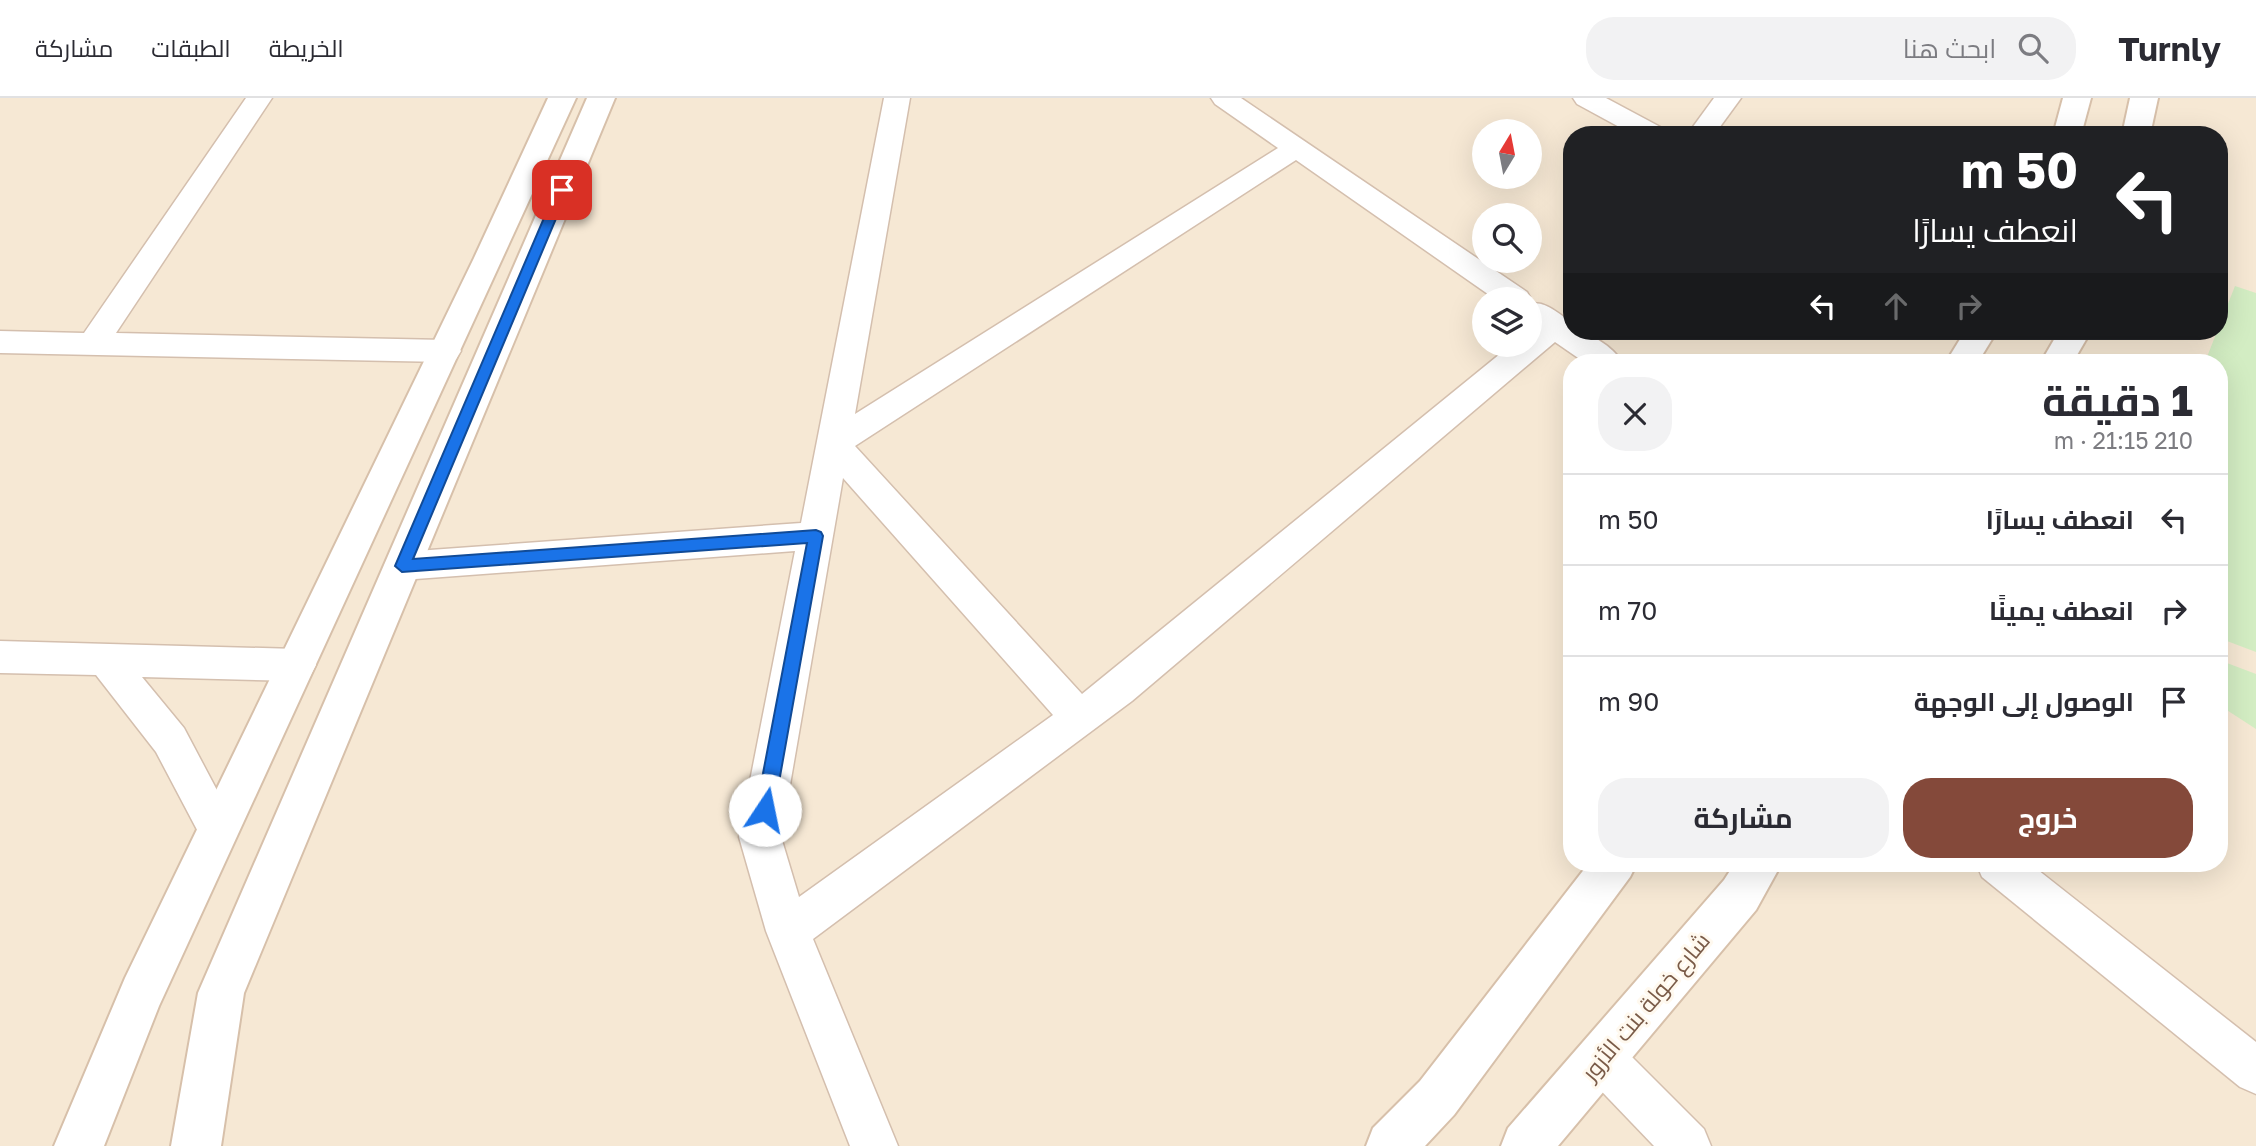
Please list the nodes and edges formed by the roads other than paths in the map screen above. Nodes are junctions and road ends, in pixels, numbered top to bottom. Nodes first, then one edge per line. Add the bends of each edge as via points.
1 (260, 98) edge
2 (562, 98) edge
3 (601, 98) edge
4 (897, 98) edge
5 (1224, 98) edge
6 (1586, 98) edge
7 (1728, 98) edge
8 (2077, 98) edge
9 (2144, 98) edge
10 (1637, 126) edge
11 (1707, 126) edge
12 (2069, 126) edge
13 (2138, 126) edge
14 (1297, 148) junction
15 (1500, 287) edge
16 (1542, 317) edge
17 (1563, 332) edge
18 (1575, 340) edge
19 (0, 342) edge
20 (93, 344) junction
21 (445, 351) junction
22 (1595, 354) edge
23 (1497, 357) edge
24 (833, 444) junction
25 (816, 536) junction
26 (402, 566) junction
27 (0, 657) edge
28 (106, 660) junction
29 (297, 665) junction
30 (1079, 718) junction
31 (218, 830) junction
32 (1608, 872) edge
33 (1754, 872) edge
34 (2008, 872) edge
35 (788, 931) junction
36 (1601, 1058) junction
37 (2256, 1071) edge
38 (79, 1146) edge
39 (196, 1146) edge
40 (874, 1146) edge
41 (1391, 1146) edge
42 (1526, 1146) edge
43 (1687, 1146) edge

1 - 20 street
2 - 21 street
3 - 26 street
4 - 24 street
5 - 14 street
6 - 10 street
7 - 11 street
8 - 12 street
9 - 13 street
14 - 15 street
14 - 24 street
16 - 17 street
18 - 22 street
19 - 20 street
20 - 21 street
21 - 29 street
23 - 30 street via 1119,689
24 - 25 street
24 - 30 street
25 - 26 street
25 - 35 street via 760,837
26 - 39 street via 221,993
27 - 28 street
28 - 29 street
28 - 31 street via 170,740
29 - 31 street
30 - 35 street
31 - 38 street via 141,994
32 - 41 street via 1437,1098
33 - 36 street, شارع خولة بنت الأزور via 1740,895
34 - 37 street
35 - 40 street
36 - 42 street, شارع خولة بنت الأزور
36 - 43 street

